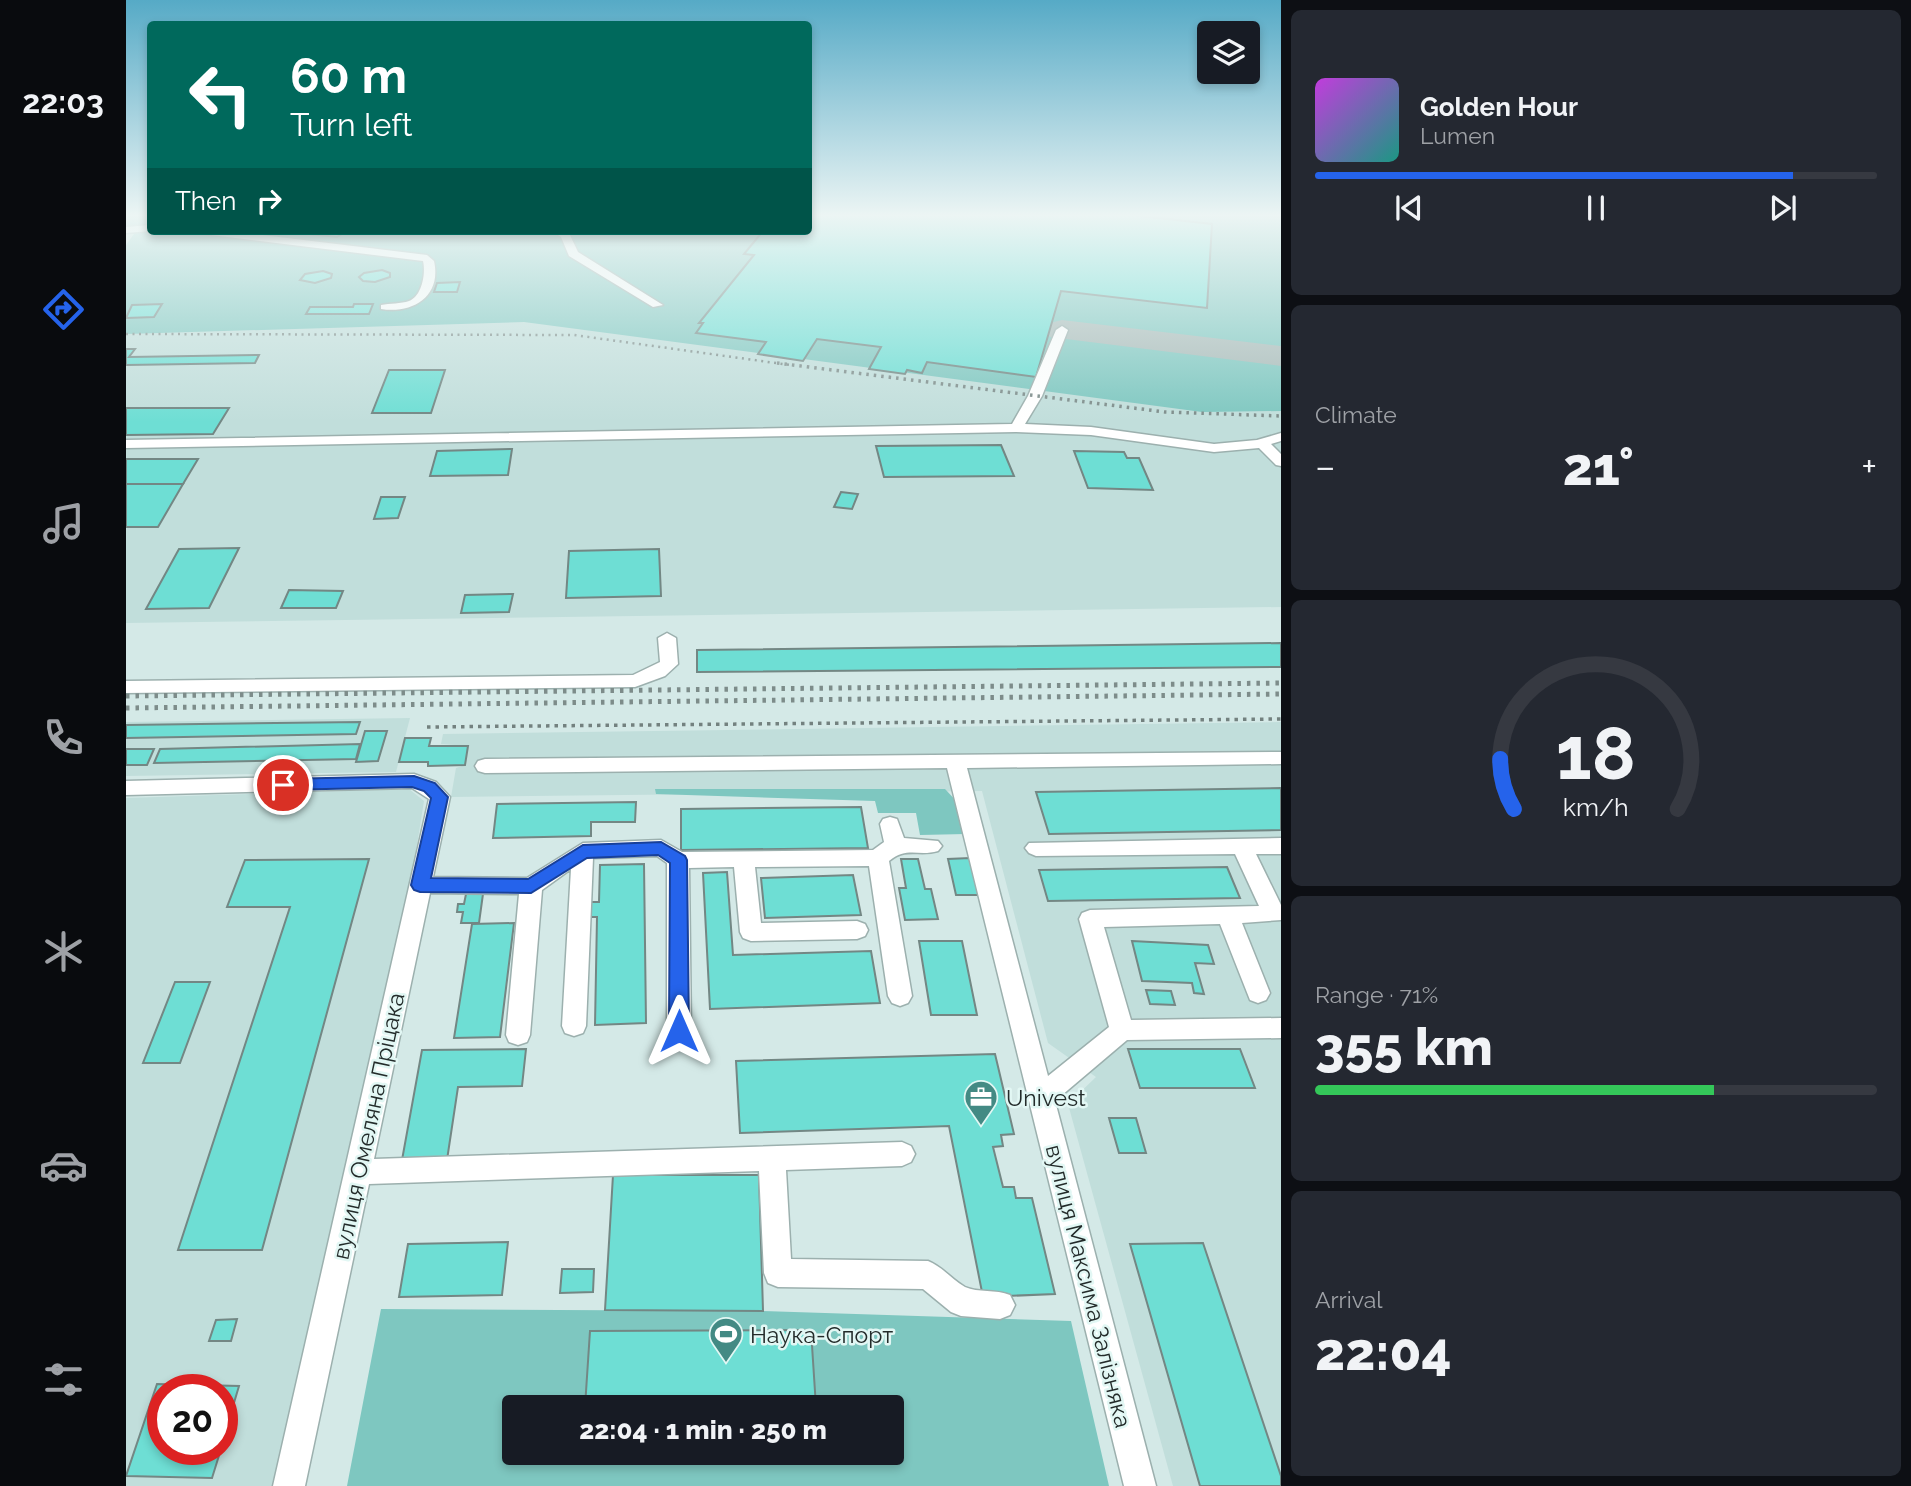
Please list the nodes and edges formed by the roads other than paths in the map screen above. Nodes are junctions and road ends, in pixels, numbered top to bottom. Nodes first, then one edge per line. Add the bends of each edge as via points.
1 (427, 283) edge
2 (621, 283) edge
3 (657, 305) dead end
4 (385, 307) dead end
5 (1062, 330) dead end
6 (1016, 428) junction
7 (1281, 438) edge
8 (126, 444) edge
9 (1263, 444) junction
10 (1281, 462) edge
11 (667, 638) dead end
12 (126, 687) edge
13 (1281, 758) edge
14 (955, 761) junction
15 (485, 766) dead end
16 (126, 788) edge
17 (887, 842) junction
18 (931, 846) dead end
19 (1242, 846) junction
20 (1281, 846) edge
21 (1036, 848) dead end
22 (583, 851) junction
23 (744, 859) junction
24 (678, 860) junction
25 (420, 885) junction
26 (531, 886) junction
27 (1228, 915) junction
28 (857, 930) dead end
29 (1258, 993) dead end
30 (900, 996) dead end
31 (574, 1026) dead end
32 (1281, 1028) edge
33 (1122, 1030) junction
34 (679, 1031) dead end
35 (517, 1035) dead end
36 (1041, 1097) junction
37 (902, 1154) dead end
38 (772, 1158) junction
39 (358, 1172) junction
40 (1000, 1305) dead end
41 (289, 1486) edge
42 (1140, 1486) edge

1 - 4 street via 417,303
2 - 3 street
5 - 6 street via 1035,396
6 - 8 street
6 - 9 street via 1101,432 1199,449
7 - 9 street
9 - 10 street
11 - 12 street via 669,664 635,681
13 - 14 street
14 - 15 street
14 - 36 street, вулиця Максима Залізняка
16 - 25 street, вулиця Омеляна Пріцака via 414,781 440,797
17 - 18 street
17 - 23 street
17 - 30 street
19 - 20 street
19 - 21 street
19 - 27 street via 1274,914
22 - 24 street via 661,848
22 - 26 street
22 - 31 street
23 - 24 street
23 - 28 street via 751,932
24 - 34 street
25 - 26 street
25 - 39 street, вулиця Омеляна Пріцака
26 - 35 street
27 - 29 street
27 - 33 street via 1090,919
32 - 33 street
33 - 36 street
36 - 42 street, вулиця Максима Залізняка
37 - 38 street
38 - 39 street
38 - 40 street via 778,1273 928,1275 961,1302
39 - 41 street, вулиця Омеляна Пріцака

